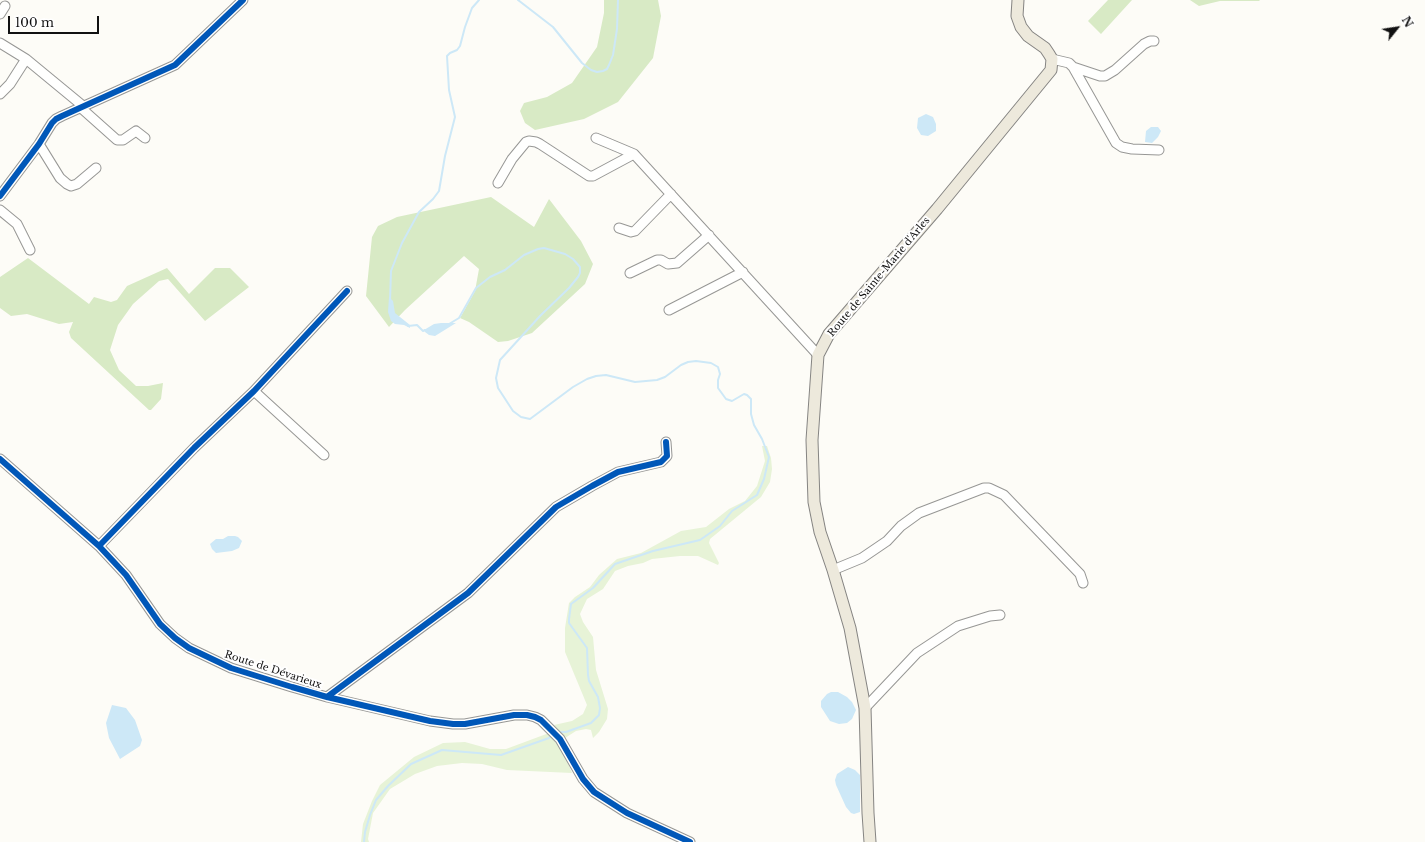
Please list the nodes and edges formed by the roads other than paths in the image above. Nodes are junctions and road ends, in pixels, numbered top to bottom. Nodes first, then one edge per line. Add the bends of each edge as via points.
1 (243, 0) edge
2 (1018, 0) edge
3 (1154, 40) dead end
4 (0, 43) edge
5 (26, 59) junction
6 (1052, 59) junction
7 (1073, 67) junction
8 (0, 94) edge
9 (82, 107) junction
10 (145, 138) dead end
11 (596, 138) dead end
12 (39, 144) junction
13 (1159, 150) dead end
14 (634, 154) junction
15 (96, 168) dead end
16 (498, 183) dead end
17 (671, 194) junction
18 (0, 196) edge
19 (0, 210) edge
20 (619, 228) dead end
21 (709, 235) junction
22 (30, 250) dead end
23 (743, 272) junction
24 (630, 273) dead end
25 (347, 291) dead end
26 (669, 310) dead end
27 (818, 355) junction
28 (254, 391) junction
29 (666, 442) dead end
30 (324, 455) dead end
31 (0, 459) edge
32 (99, 546) junction
33 (834, 570) junction
34 (1083, 583) dead end
35 (1000, 614) dead end
36 (327, 697) junction
37 (865, 708) junction
38 (690, 842) edge
39 (870, 842) edge

1 - 9 street via 175,65
2 - 6 main road via 1017,16 1021,27 1028,36 1045,48
3 - 7 street via 1144,44 1105,76
4 - 5 street
5 - 8 street via 10,84
5 - 9 street
6 - 7 street via 1069,63
6 - 27 main road, Route de Sainte-Marie d'Arles via 1051,70 937,209 829,334
7 - 13 street via 1116,143 1132,149
9 - 10 street via 116,140 123,140 136,131
9 - 12 street via 52,123
11 - 14 street
12 - 15 street via 60,178 71,186
12 - 18 street
14 - 16 street via 589,176 540,144 529,141 512,159
14 - 17 street
17 - 20 street via 635,231
17 - 21 street
19 - 22 street via 17,224
21 - 23 street
21 - 24 street via 676,263 668,264 657,260
23 - 26 street
23 - 27 street
25 - 28 street
27 - 33 main road, Route de Sainte-Marie d'Arles via 812,440 814,502 820,532
28 - 30 street
28 - 32 street via 194,448
29 - 36 street via 667,456 661,462 618,472 556,507 468,593
31 - 32 street, Route de Dévarieux
32 - 36 street, Route de Dévarieux via 126,575 160,624 189,648 231,668
33 - 34 street via 862,558 887,541 901,526 919,513 989,488 1004,495 1080,574
33 - 37 main road, Route de Sainte-Marie d'Arles via 850,628
35 - 37 street via 958,626 917,653
36 - 38 street, Route de Dévarieux via 452,724 527,715 541,720 560,739 583,779 594,792 627,813
37 - 39 main road, Route de Sainte-Marie d'Arles

